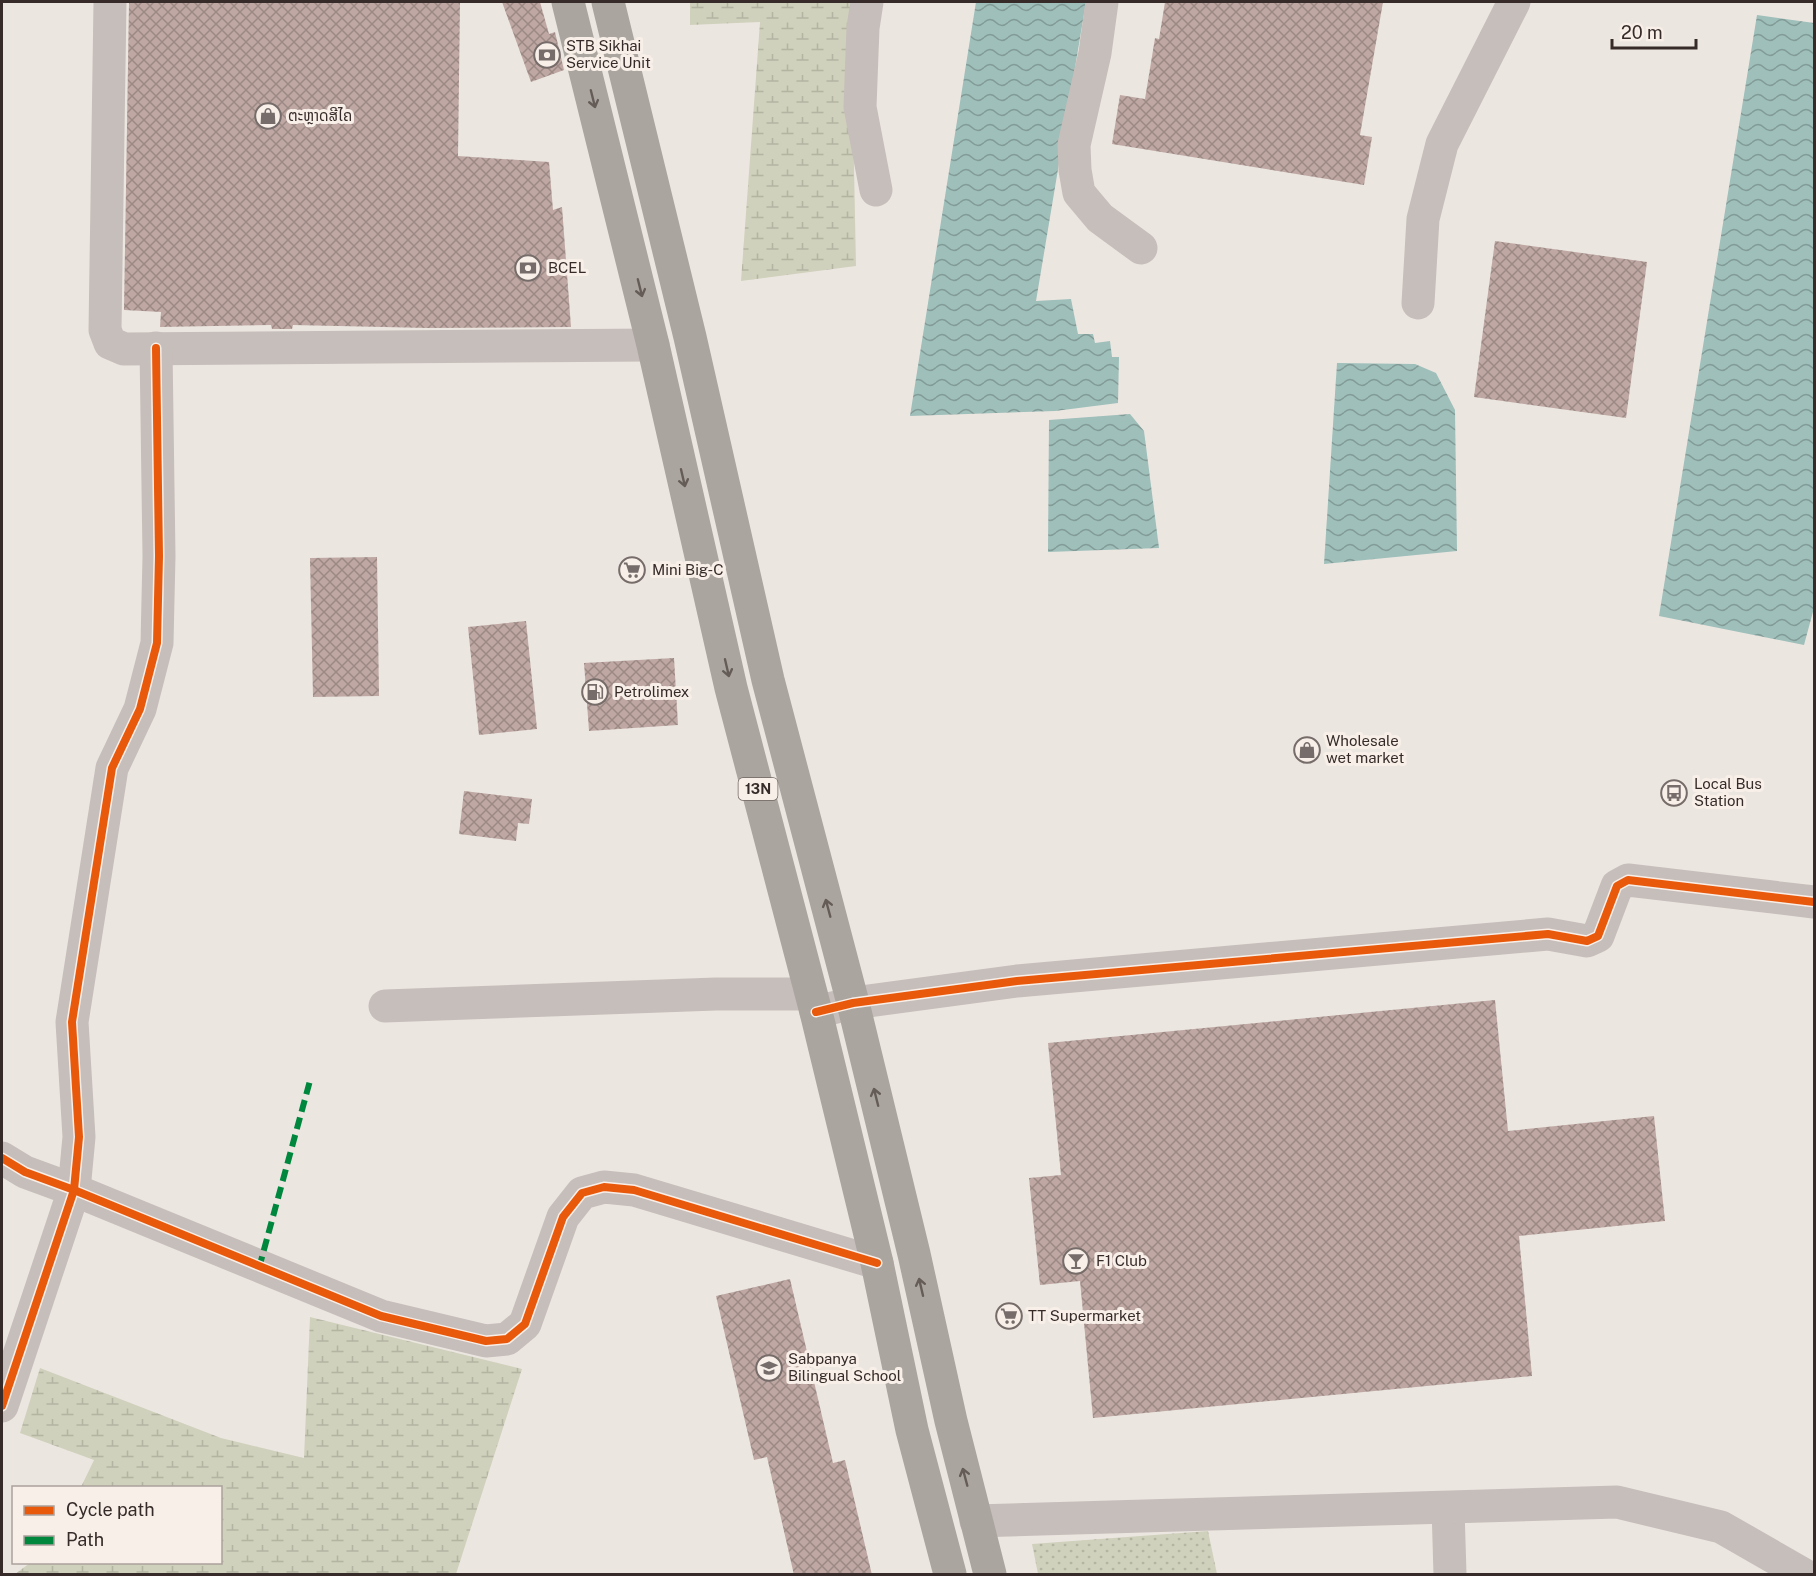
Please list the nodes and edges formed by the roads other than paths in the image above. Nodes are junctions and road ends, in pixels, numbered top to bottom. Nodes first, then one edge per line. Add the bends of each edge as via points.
1 (110, 2) edge
2 (568, 2) edge
3 (608, 2) edge
4 (867, 2) edge
5 (1102, 2) edge
6 (1514, 2) edge
7 (876, 190) dead end
8 (1141, 248) dead end
9 (1418, 303) dead end
10 (653, 345) junction
11 (156, 348) junction
12 (1815, 902) edge
13 (813, 1003) junction
14 (853, 1003) junction
15 (385, 1006) dead end
16 (2, 1158) edge
17 (74, 1190) junction
18 (877, 1263) junction
19 (2, 1406) edge
20 (1448, 1508) junction
21 (976, 1521) junction
22 (951, 1575) edge
23 (990, 1575) edge
24 (1450, 1575) edge
25 (1803, 1575) edge

1 - 11 street via 105,330 110,343 124,349
2 -> 10 highway, 13N
14 -> 3 highway, 13N via 768,680 690,336
4 - 7 street via 860,107
5 - 8 street via 1074,145 1077,182 1079,193 1100,218
6 - 9 street via 1442,144 1423,219
10 - 11 street
10 -> 13 highway, 13N via 731,688
11 - 17 street via 157,644 140,709 112,768 72,1022 79,1137
12 - 14 street via 1628,879 1617,886 1598,936 1587,940 1548,934 1017,981
13 - 14 street
13 - 15 street via 716,994
13 - 18 highway, 13N
21 -> 14 highway, 13N
16 - 17 street via 25,1172
17 - 18 street via 381,1316 486,1341 507,1339 525,1324 563,1217 582,1193 604,1187 634,1190
17 - 19 street
18 - 22 highway, 13N via 912,1430
20 - 21 street
20 - 24 street
20 - 25 street via 1617,1502 1721,1527
21 - 23 highway, 13N

